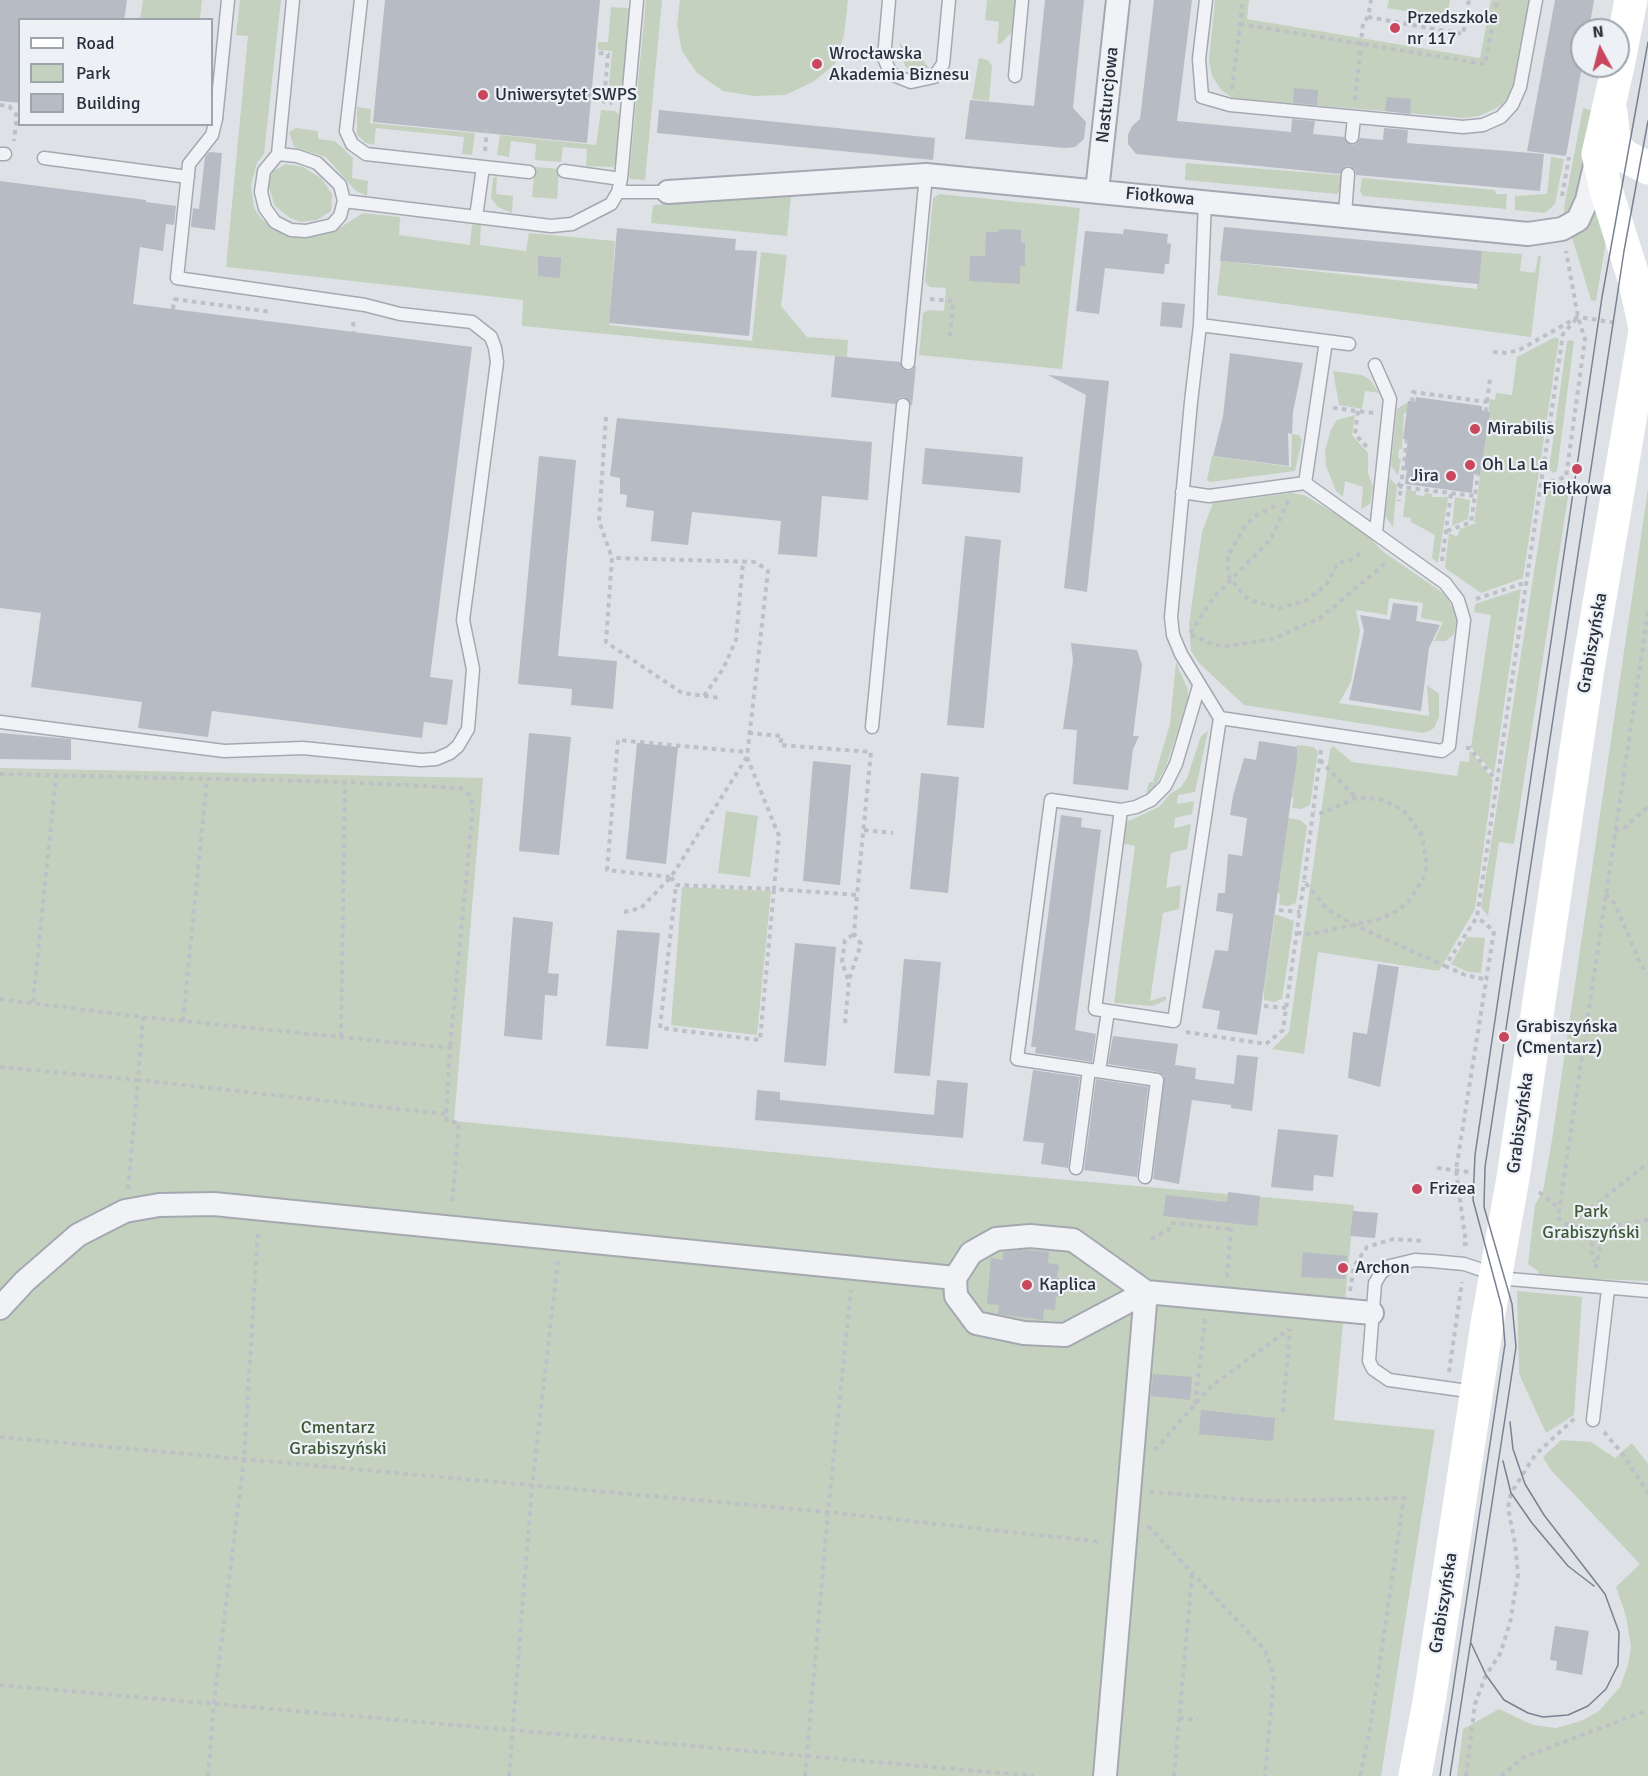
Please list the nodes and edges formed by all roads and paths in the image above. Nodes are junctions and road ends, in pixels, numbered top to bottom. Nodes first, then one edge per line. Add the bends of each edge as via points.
1 (228, 0) edge
2 (293, 0) edge
3 (361, 0) edge
4 (638, 0) edge
5 (889, 0) edge
6 (949, 0) edge
7 (1022, 0) edge
8 (1118, 0) edge
9 (1206, 0) edge
10 (1243, 0) edge
11 (1371, 0) edge
12 (1468, 0) edge
13 (1497, 0) edge
14 (1536, 0) edge
15 (1630, 0) edge
16 (1368, 17) junction
17 (1627, 18) edge
18 (1240, 24) junction
19 (1361, 43) junction
20 (599, 53) dead end
21 (1015, 76) dead end
22 (1616, 78) edge
23 (0, 105) edge
24 (628, 105) junction
25 (1230, 105) junction
26 (1611, 105) junction
27 (1354, 118) junction
28 (1352, 138) dead end
29 (6, 151) edge
30 (278, 154) junction
31 (1598, 154) junction
32 (44, 158) dead end
33 (483, 167) junction
34 (1648, 168) edge
35 (564, 171) dead end
36 (529, 172) dead end
37 (1348, 174) dead end
38 (926, 175) junction
39 (188, 177) junction
40 (621, 179) junction
41 (1097, 191) junction
42 (618, 192) junction
43 (668, 192) joint
44 (344, 201) junction
45 (1206, 201) junction
46 (1345, 214) junction
47 (476, 217) junction
48 (1564, 241) dead end
49 (915, 298) junction
50 (174, 299) dead end
51 (276, 312) dead end
52 (1578, 317) junction
53 (344, 321) dead end
54 (1640, 322) edge
55 (1200, 325) junction
56 (354, 332) dead end
57 (950, 336) dead end
58 (1326, 341) junction
59 (1349, 344) dead end
60 (1493, 352) dead end
61 (908, 363) dead end
62 (1375, 365) dead end
63 (1490, 379) dead end
64 (1412, 402) dead end
65 (1487, 402) junction
66 (903, 405) dead end
67 (1318, 405) junction
68 (1486, 411) dead end
69 (1389, 415) junction
70 (606, 417) dead end
71 (1407, 439) dead end
72 (1478, 474) dead end
73 (1305, 483) junction
74 (1542, 484) dead end
75 (1291, 485) junction
76 (1182, 492) junction
77 (1451, 494) junction
78 (1475, 496) junction
79 (1286, 505) junction
80 (1446, 531) junction
81 (1376, 532) junction
82 (1401, 550) junction
83 (1362, 552) dead end
84 (612, 558) junction
85 (743, 562) junction
86 (1231, 579) junction
87 (1440, 579) junction
88 (1527, 582) dead end
89 (1460, 605) junction
90 (1648, 612) edge
91 (1172, 625) junction
92 (1189, 634) junction
93 (1199, 686) junction
94 (703, 696) junction
95 (720, 698) dead end
96 (1220, 718) junction
97 (0, 722) edge
98 (872, 727) dead end
99 (749, 733) junction
100 (1449, 746) junction
101 (747, 754) junction
102 (1320, 760) dead end
103 (0, 774) edge
104 (56, 776) junction
105 (207, 779) junction
106 (1496, 779) dead end
107 (345, 782) junction
108 (1356, 798) junction
109 (1648, 806) edge
110 (1121, 810) junction
111 (1314, 812) dead end
112 (864, 830) junction
113 (1615, 831) junction
114 (893, 833) dead end
115 (671, 877) junction
116 (1304, 881) dead end
117 (676, 885) junction
118 (774, 889) junction
119 (1606, 894) junction
120 (857, 895) junction
121 (1279, 910) dead end
122 (624, 912) dead end
123 (1300, 912) junction
124 (1477, 916) dead end
125 (1297, 933) junction
126 (854, 934) junction
127 (1445, 966) dead end
128 (1648, 974) edge
129 (849, 980) junction
130 (1488, 980) junction
131 (0, 999) edge
132 (33, 1002) junction
133 (1264, 1005) dead end
134 (1286, 1008) junction
135 (1108, 1011) junction
136 (143, 1017) junction
137 (183, 1021) junction
138 (1174, 1021) junction
139 (845, 1023) dead end
140 (341, 1037) junction
141 (450, 1048) junction
142 (0, 1067) edge
143 (1094, 1071) junction
144 (138, 1080) junction
145 (446, 1114) junction
146 (1648, 1163) edge
147 (1077, 1168) dead end
148 (1437, 1168) dead end
149 (1456, 1170) junction
150 (1469, 1172) dead end
151 (1145, 1177) dead end
152 (1534, 1185) dead end
153 (1558, 1208) junction
154 (259, 1209) junction
155 (125, 1211) junction
156 (1648, 1220) edge
157 (1569, 1226) junction
158 (1595, 1229) junction
159 (450, 1230) junction
160 (560, 1239) junction
161 (1151, 1239) dead end
162 (1466, 1244) dead end
163 (1595, 1262) junction
164 (854, 1267) junction
165 (1496, 1275) junction
166 (955, 1278) junction
167 (1594, 1288) junction
168 (1608, 1289) junction
169 (1146, 1292) junction
170 (1648, 1292) edge
171 (1216, 1298) junction
172 (0, 1308) edge
173 (1315, 1308) junction
174 (1372, 1313) junction
175 (1290, 1329) junction
176 (1476, 1392) junction
177 (1195, 1405) junction
178 (1283, 1412) dead end
179 (1579, 1412) dead end
180 (1593, 1420) joint
181 (0, 1437) edge
182 (244, 1458) junction
183 (532, 1487) junction
184 (1128, 1491) junction
185 (1648, 1493) edge
186 (828, 1512) junction
187 (1124, 1544) junction
188 (1192, 1574) junction
189 (0, 1685) edge
190 (214, 1703) junction
191 (1648, 1710) edge
192 (1179, 1718) junction
193 (1198, 1720) dead end
194 (513, 1732) junction
195 (806, 1757) junction
196 (208, 1776) edge
197 (509, 1776) edge
198 (805, 1776) edge
199 (1034, 1776) edge
200 (1105, 1776) edge
201 (1174, 1776) edge
202 (1265, 1776) edge
203 (1360, 1776) edge
204 (1415, 1776) edge
205 (1466, 1776) edge
206 (1501, 1776) edge

1 - 39 lane via 216,119 212,135 189,164
2 - 30 lane
3 - 33 lane via 347,138 366,154
4 - 24 lane
5 - 6 lane via 884,58 891,74 910,82 934,77 943,64
7 - 21 lane
8 - 41 street, Nasturcjowa
9 - 25 lane via 1199,59 1202,97
10 - 18 path
11 - 16 path
12 - 16 path via 1463,34
13 - 19 path via 1485,64
14 - 27 lane via 1520,87 1501,117 1483,125 1463,127
15 - 17 main road, Grabiszyńska
16 - 19 path via 1363,23
18 - 19 path
18 - 25 path
19 - 27 path
20 - 24 path via 608,54 604,102
22 - 26 main road, Grabiszyńska
23 - 29 path via 9,106 17,116
24 - 40 lane
25 - 27 lane
26 - 31 main road, Grabiszyńska
26 - 34 main road, Grabiszyńska via 1618,149
27 - 28 lane
30 - 44 lane via 316,163 340,185
30 - 44 lane via 264,171 261,192 265,208 275,222 291,230 320,229 332,225 340,216
31 - 46 street, Fiołkowa via 1578,220 1562,229 1528,234
31 - 54 main road, Grabiszyńska via 1635,282
32 - 39 lane
33 - 36 lane
33 - 47 lane
35 - 40 lane
37 - 46 lane
38 - 41 street, Fiołkowa
38 - 43 street, Fiołkowa
38 - 49 lane
39 - 97 lane via 177,278 472,322 491,337 497,362 462,620 474,679 468,729 450,753 421,760 303,748 224,751
40 - 42 lane
41 - 45 street, Fiołkowa
42 - 43 lane
42 - 47 lane via 611,204 572,224 551,226
44 - 47 lane
45 - 46 street, Fiołkowa
45 - 55 lane
48 - 52 path
49 - 57 path via 953,301
49 - 61 lane
50 - 51 path
52 - 54 path
52 - 60 path via 1521,349
52 - 74 path via 1585,339 1566,477
53 - 56 path via 355,322
54 - 165 main road, Grabiszyńska
55 - 58 lane
55 - 76 lane
58 - 59 lane
58 - 67 lane
62 - 69 lane via 1389,392
63 - 65 path
64 - 65 path via 1413,392
65 - 68 path
66 - 98 lane
67 - 69 path
67 - 73 lane
69 - 81 lane
70 - 84 path via 599,521
71 - 77 path via 1401,487
72 - 78 path
73 - 75 lane
73 - 81 lane
75 - 76 lane via 1209,496
75 - 79 path
76 - 91 lane
77 - 78 path
77 - 80 path
78 - 80 path via 1471,522
79 - 86 path via 1271,539
79 - 86 path via 1257,515 1238,534 1226,566
80 - 87 path
81 - 82 lane
82 - 87 lane
82 - 92 path via 1320,618 1296,631 1251,645 1228,646
83 - 86 path via 1338,563 1317,595 1293,606 1261,605 1244,596
84 - 85 path
84 - 94 path via 606,642 682,693
85 - 94 path via 736,640 723,669
85 - 99 path via 756,562 768,571
86 - 92 path
87 - 89 lane
88 - 89 path
89 - 100 lane via 1463,640
90 - 113 path
91 - 92 path
91 - 93 lane via 1181,654
93 - 96 lane
93 - 110 lane via 1176,764 1165,786 1151,800
94 - 95 path
96 - 100 lane via 1442,751
96 - 138 lane
99 - 101 path
99 - 112 path via 782,736 780,745 871,752
100 - 106 path via 1470,748
101 - 115 path
101 - 115 path via 618,740 607,870
101 - 118 path via 779,836
102 - 108 path
103 - 104 path
104 - 105 path
104 - 132 path
105 - 107 path
105 - 137 path
107 - 140 path
107 - 141 path via 460,788 470,795 473,807
108 - 111 path via 1322,813
108 - 125 path via 1379,799 1407,814 1422,836 1427,866 1423,878 1408,902 1395,912 1312,934
109 - 113 path via 1626,827
110 - 135 lane via 1095,1009
110 - 143 lane via 1051,800 1017,1059
112 - 114 path
112 - 120 path
113 - 119 path
115 - 117 path
115 - 122 path via 641,908
116 - 123 path
117 - 118 path
117 - 118 path via 660,1028 760,1040
118 - 120 path
119 - 128 path via 1615,904
119 - 153 path
120 - 126 path
121 - 123 path
123 - 125 path
124 - 130 path via 1494,931
125 - 134 path
126 - 129 path via 861,944
126 - 129 path via 845,940 842,962
127 - 130 path
129 - 139 path
130 - 149 path
131 - 132 path
132 - 136 path
133 - 134 path
134 - 138 path via 1283,1030 1266,1044 1180,1031
135 - 138 lane
135 - 143 lane
136 - 137 path
136 - 144 path
137 - 140 path
140 - 141 path
141 - 145 path
142 - 144 path
143 - 147 lane
143 - 151 lane via 1158,1080
144 - 145 path
144 - 155 path
145 - 159 path via 447,1121 459,1123
146 - 157 path
148 - 149 path
149 - 150 path
149 - 162 path
152 - 153 path via 1541,1196
153 - 157 path via 1558,1218
154 - 155 street via 214,1204 159,1205
154 - 159 street
154 - 182 path
155 - 172 street via 78,1235
156 - 158 path
157 - 158 path
158 - 163 path via 1591,1250
158 - 163 path via 1600,1250
159 - 160 street
160 - 164 street
160 - 183 path
161 - 171 path via 1168,1230 1171,1223 1231,1228
163 - 167 path
164 - 166 street
164 - 186 path
165 - 167 lane
165 - 174 lane via 1464,1264 1402,1262 1381,1273
165 - 176 main road, Grabiszyńska
166 - 169 street via 971,1253 996,1239 1030,1236 1073,1240
166 - 169 street via 956,1296 976,1323 1024,1333 1065,1335
167 - 168 lane
168 - 170 lane
168 - 180 lane
169 - 171 street
169 - 184 street
171 - 173 street
171 - 177 path
173 - 174 street
173 - 175 path
174 - 176 lane via 1369,1361 1380,1375 1402,1383
175 - 177 path via 1209,1388
175 - 178 path
176 - 204 main road, Grabiszyńska
177 - 184 path
179 - 205 path via 1535,1455 1511,1492 1508,1508 1519,1565 1510,1623 1500,1654 1486,1675 1475,1704
180 - 185 path via 1622,1453
181 - 182 path
182 - 183 path
182 - 190 path
183 - 186 path
183 - 194 path
184 - 187 street
184 - 188 path
184 - 203 path via 1263,1502 1404,1497
186 - 187 path
186 - 195 path
187 - 200 street
188 - 192 path
188 - 202 path via 1265,1650 1274,1675
189 - 190 path
190 - 194 path
190 - 196 path
191 - 206 path via 1524,1757
192 - 193 path
192 - 201 path
194 - 195 path
194 - 197 path
195 - 198 path
195 - 199 path

